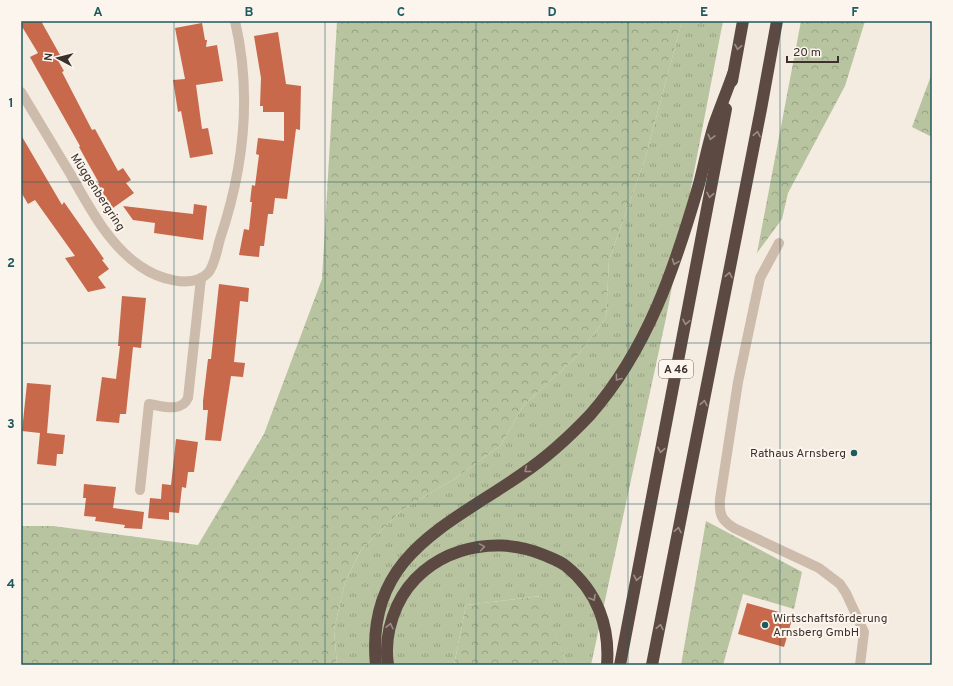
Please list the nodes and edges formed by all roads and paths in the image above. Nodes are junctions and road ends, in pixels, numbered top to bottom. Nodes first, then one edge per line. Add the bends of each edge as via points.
1 (235, 21) edge
2 (743, 21) edge
3 (777, 21) edge
4 (733, 74) junction
5 (21, 92) edge
6 (779, 243) dead end
7 (200, 278) junction
8 (140, 490) dead end
9 (376, 665) edge
10 (388, 665) edge
11 (607, 665) edge
12 (620, 665) edge
13 (652, 665) edge
14 (860, 665) edge

1 - 7 street via 245,94 241,156 230,210 209,271
2 -> 4 highway, A 46
13 -> 3 highway, A 46
4 -> 9 highway via 714,126 700,182 673,268 655,313 627,366 590,414 565,439 522,474 418,545 388,587 378,617 374,647
4 -> 12 highway, A 46
5 - 7 street, Müggenbergring via 88,205 118,245 139,266 160,276 184,281
6 - 14 street via 763,269 759,283 738,382 720,499 720,514 722,519 734,528 811,564 835,579 846,593 864,632
7 - 8 street via 188,398 184,405 178,408 149,404
10 -> 11 highway via 388,639 392,619 401,598 419,575 430,566 458,552 504,545 535,551 565,565 588,590 602,615 606,629

